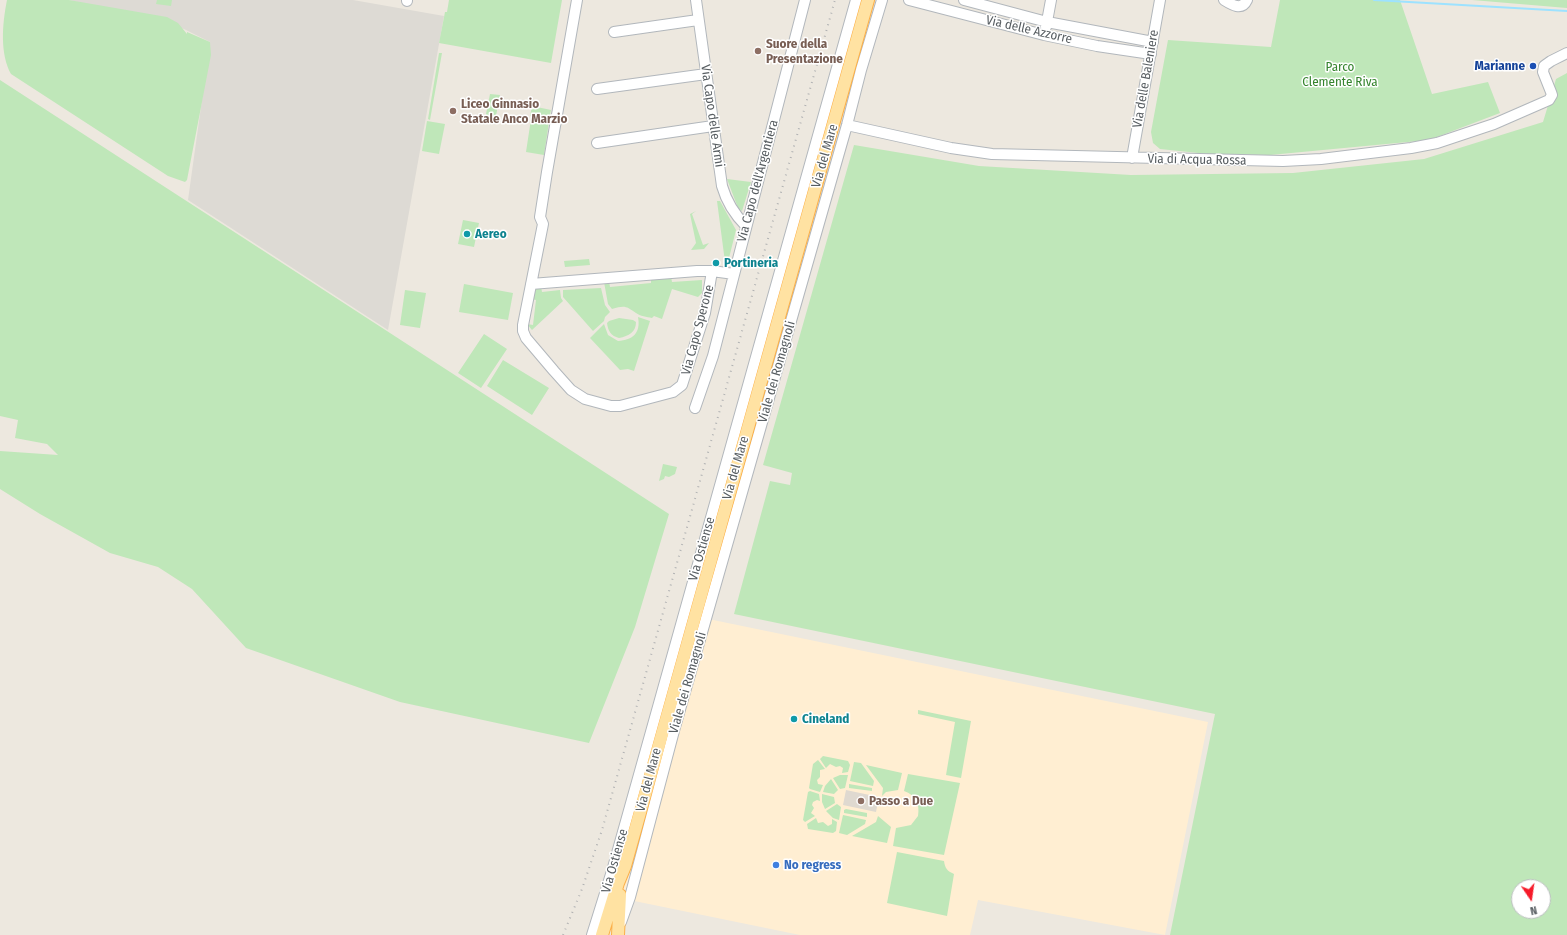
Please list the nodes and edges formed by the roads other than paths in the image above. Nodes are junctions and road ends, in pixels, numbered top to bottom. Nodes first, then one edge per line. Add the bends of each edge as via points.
1 (576, 0) edge
2 (696, 0) edge
3 (805, 0) edge
4 (856, 0) edge
5 (868, 0) edge
6 (882, 0) edge
7 (964, 0) edge
8 (1051, 0) edge
9 (1160, 0) edge
10 (1224, 0) edge
11 (1247, 0) edge
12 (916, 1) edge
13 (698, 20) junction
14 (1047, 22) junction
15 (614, 32) dead end
16 (1044, 35) junction
17 (1152, 42) junction
18 (1567, 53) edge
19 (1151, 54) junction
20 (706, 74) junction
21 (597, 89) dead end
22 (847, 125) junction
23 (713, 126) junction
24 (597, 143) dead end
25 (1132, 158) junction
26 (746, 226) junction
27 (712, 271) junction
28 (734, 274) junction
29 (532, 284) junction
30 (695, 408) dead end
31 (625, 866) junction
32 (618, 931) edge
33 (592, 935) edge
34 (602, 935) edge

1 - 29 street, Via Capo Sperone via 540,216 543,224
2 - 13 street, Via Capo delle Armi
3 - 26 street, Via Capo dell'Argentiera
4 - 33 street, Via Ostiense via 612,872
5 - 31 main road, Via del Mare
6 - 22 street, Viale dei Romagnoli
7 - 14 street, Via delle Azzorre
8 - 14 street
9 - 17 street, Via delle Baleniere
10 - 11 street via 1240,6
12 - 16 street, Via delle Azzorre
13 - 15 street
13 - 20 street, Via Capo delle Armi
14 - 16 street
14 - 17 street, Via delle Azzorre
16 - 19 street, Via delle Azzorre
17 - 19 street, Via delle Baleniere
18 - 25 street, Via di Acqua Rossa via 1544,66 1543,72 1552,95 1548,100 1477,131 1437,143 1283,161
19 - 25 street, Via delle Baleniere
20 - 21 street
20 - 23 street, Via Capo delle Armi
22 - 25 street, Via di Acqua Rossa via 983,153 1011,156
22 - 32 street, Viale dei Romagnoli via 675,727 630,897
23 - 24 street
23 - 26 street, Via Capo delle Armi via 724,191
26 - 28 street, Via Capo dell'Argentiera
27 - 28 street, Via Capo Sperone
27 - 29 street, Via Capo Sperone
27 - 29 street, Via Capo Sperone via 704,313 682,385 673,392 617,406 592,402 576,394 559,378 526,338 523,327
28 - 30 street, Via Capo dell'Argentiera via 708,374
31 - 32 main road, Viale dei Romagnoli via 619,902
31 - 34 main road, Via del Mare

